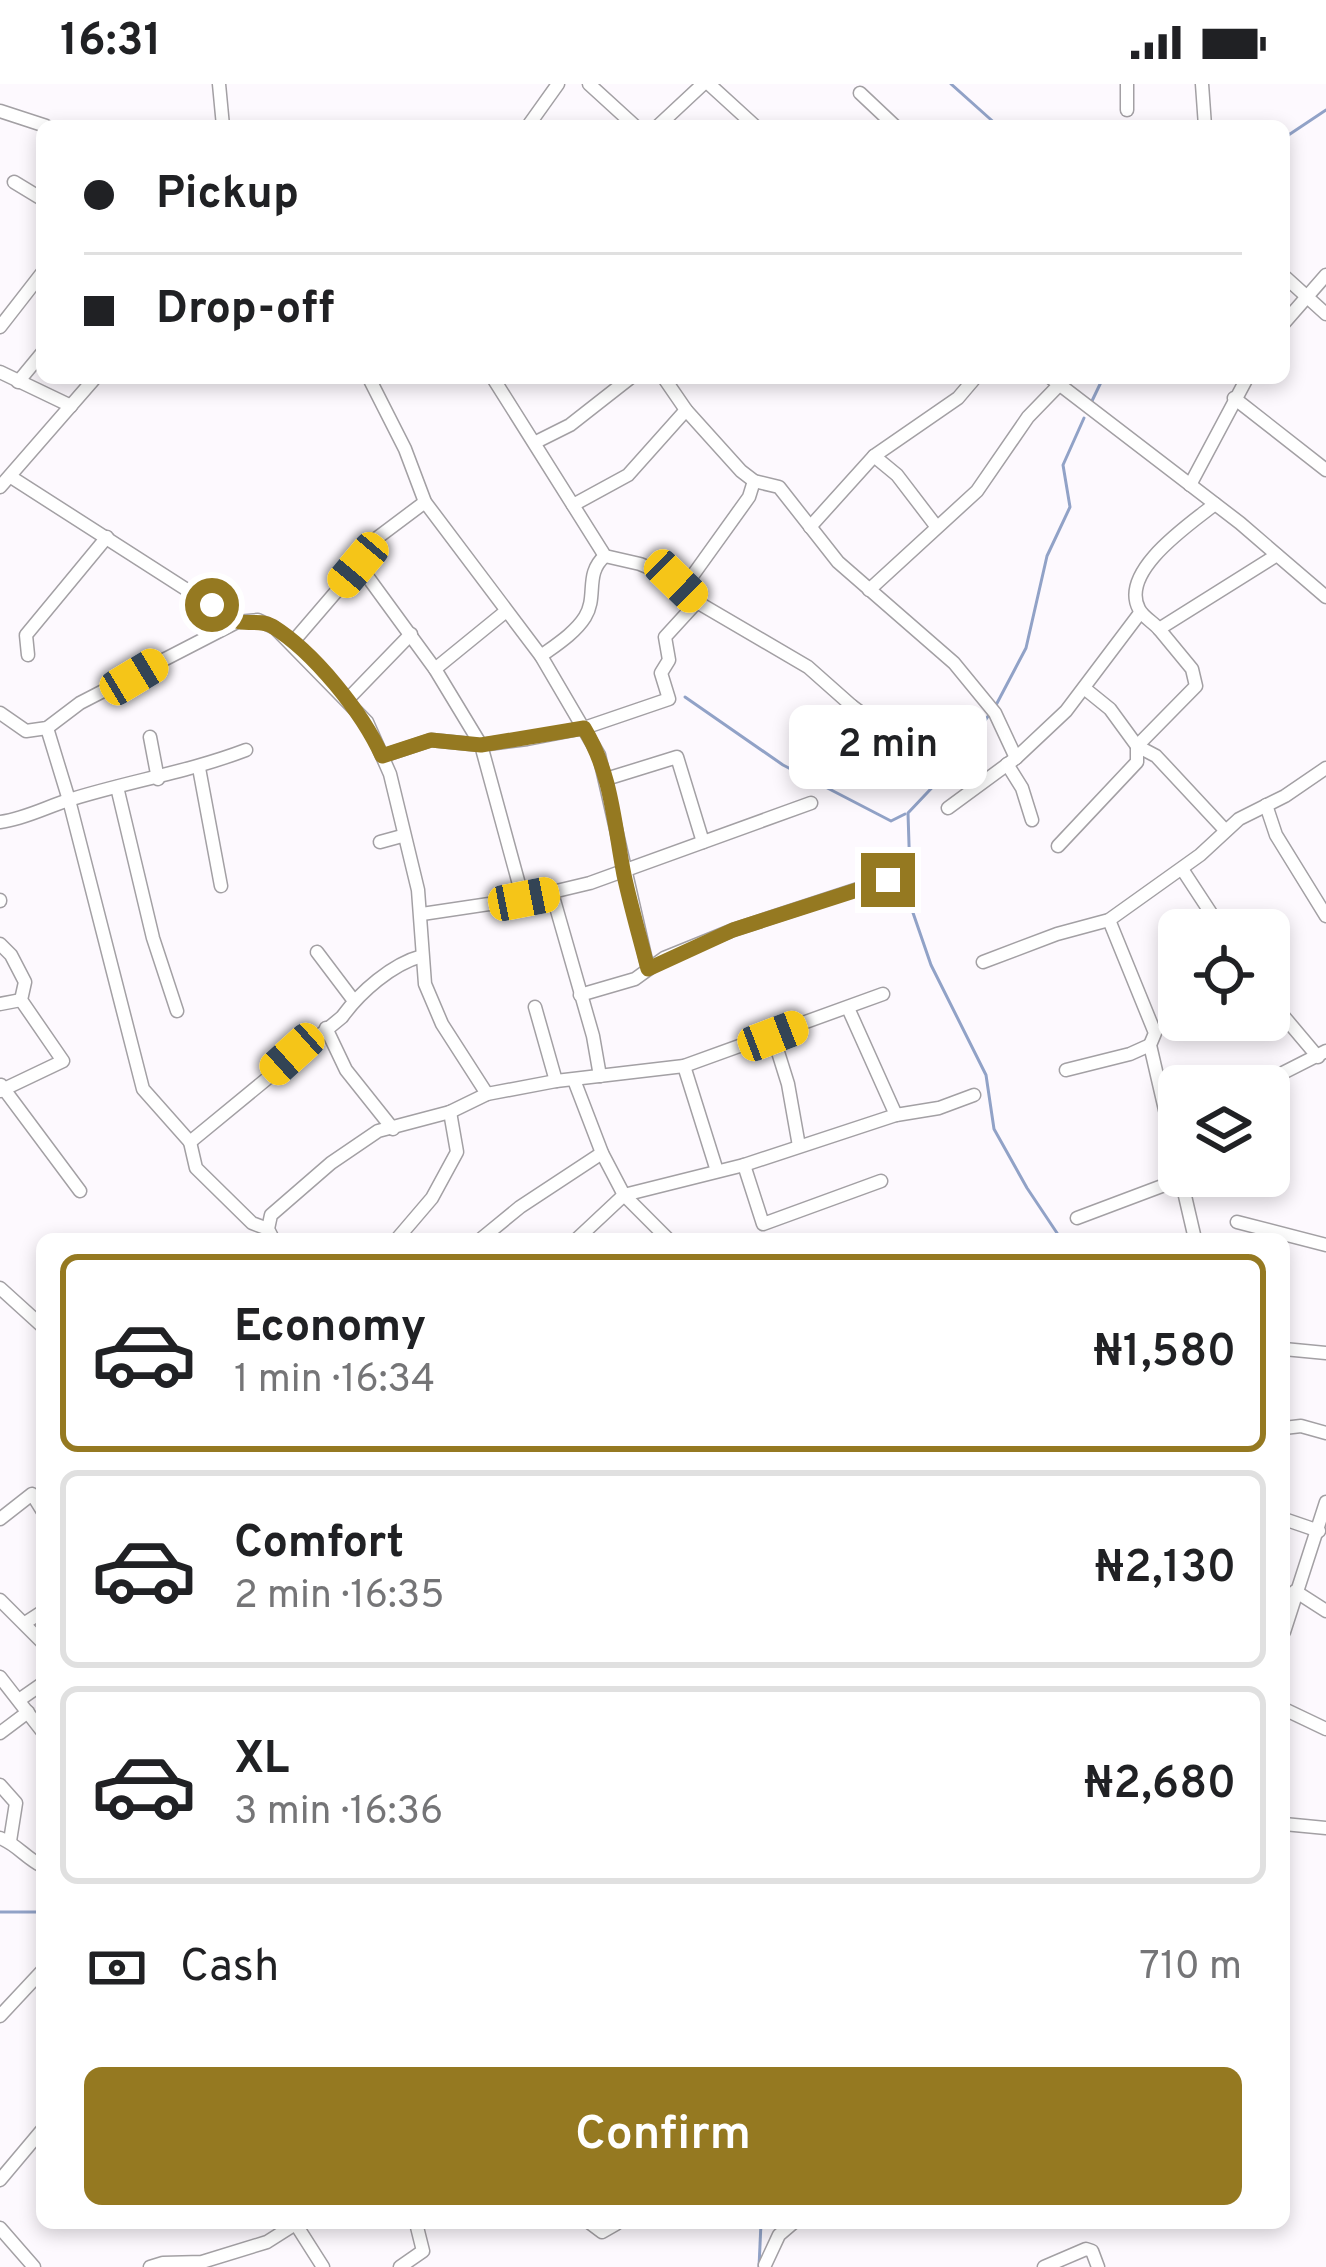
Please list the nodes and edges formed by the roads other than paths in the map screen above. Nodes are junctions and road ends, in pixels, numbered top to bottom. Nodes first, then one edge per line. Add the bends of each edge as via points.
1 (219, 84) edge
2 (558, 84) edge
3 (589, 84) edge
4 (706, 84) edge
5 (1127, 84) edge
6 (1202, 84) edge
7 (860, 93) dead end
8 (1127, 110) dead end
9 (0, 111) edge
10 (222, 120) edge
11 (532, 120) edge
12 (628, 120) edge
13 (665, 120) edge
14 (747, 120) edge
15 (889, 120) edge
16 (1204, 120) edge
17 (36, 123) edge
18 (14, 182) dead end
19 (36, 195) edge
20 (1326, 274) edge
21 (36, 281) edge
22 (1290, 281) edge
23 (1306, 296) junction
24 (1326, 314) edge
25 (1290, 316) edge
26 (0, 326) edge
27 (36, 360) edge
28 (0, 372) edge
29 (18, 382) junction
30 (90, 384) edge
31 (372, 384) edge
32 (497, 384) edge
33 (622, 384) edge
34 (668, 384) edge
35 (970, 384) edge
36 (1053, 384) edge
37 (1059, 384) edge
38 (1243, 384) edge
39 (1234, 398) junction
40 (71, 406) junction
41 (686, 410) junction
42 (536, 442) junction
43 (874, 456) junction
44 (1326, 470) edge
45 (754, 481) junction
46 (5, 482) edge
47 (1190, 484) junction
48 (425, 502) junction
49 (1215, 504) junction
50 (573, 505) junction
51 (936, 526) junction
52 (811, 527) junction
53 (107, 537) junction
54 (1277, 555) junction
55 (605, 556) junction
56 (358, 565) junction
57 (676, 581) junction
58 (869, 590) junction
59 (1326, 597) edge
60 (697, 602) junction
61 (505, 612) junction
62 (1140, 613) junction
63 (237, 622) junction
64 (1159, 629) junction
65 (411, 634) junction
66 (292, 643) junction
67 (28, 655) dead end
68 (541, 656) junction
69 (435, 669) junction
70 (1084, 688) junction
71 (348, 699) junction
72 (852, 706) junction
73 (0, 713) edge
74 (46, 728) junction
75 (584, 728) junction
76 (150, 737) dead end
77 (824, 742) dead end
78 (481, 745) junction
79 (1137, 746) junction
80 (245, 750) dead end
81 (917, 754) dead end
82 (382, 756) junction
83 (1156, 756) junction
84 (1011, 761) junction
85 (1137, 762) junction
86 (1326, 767) edge
87 (199, 768) junction
88 (158, 779) junction
89 (606, 779) junction
90 (117, 787) junction
91 (69, 800) junction
92 (811, 803) dead end
93 (1266, 805) junction
94 (948, 808) dead end
95 (1033, 820) dead end
96 (0, 822) edge
97 (1225, 830) junction
98 (402, 836) junction
99 (380, 842) dead end
100 (704, 842) junction
101 (1058, 847) dead end
102 (1182, 869) junction
103 (623, 871) junction
104 (888, 880) dead end
105 (221, 886) dead end
106 (552, 893) junction
107 (524, 899) junction
108 (1208, 909) edge
109 (422, 914) junction
110 (1326, 916) edge
111 (1109, 920) junction
112 (0, 944) edge
113 (317, 952) dead end
114 (422, 956) junction
115 (983, 962) dead end
116 (648, 969) junction
117 (883, 994) dead end
118 (580, 995) junction
119 (21, 1000) junction
120 (354, 1001) junction
121 (0, 1004) edge
122 (535, 1007) dead end
123 (848, 1008) junction
124 (178, 1011) dead end
125 (1290, 1021) edge
126 (326, 1028) junction
127 (773, 1036) junction
128 (1150, 1045) junction
129 (1322, 1054) edge
130 (684, 1066) junction
131 (1066, 1070) dead end
132 (1290, 1070) edge
133 (1158, 1075) edge
134 (600, 1076) junction
135 (574, 1079) junction
136 (556, 1081) junction
137 (1, 1088) edge
138 (487, 1094) junction
139 (974, 1096) dead end
140 (450, 1112) junction
141 (896, 1115) junction
142 (392, 1129) junction
143 (190, 1142) junction
144 (799, 1146) junction
145 (602, 1153) junction
146 (744, 1166) junction
147 (717, 1171) junction
148 (881, 1181) dead end
149 (1158, 1188) edge
150 (80, 1191) dead end
151 (624, 1195) junction
152 (1183, 1197) edge
153 (1077, 1218) dead end
154 (1237, 1222) dead end
155 (267, 1233) edge
156 (271, 1233) edge
157 (402, 1233) edge
158 (495, 1233) edge
159 (583, 1233) edge
160 (662, 1233) edge
161 (1193, 1233) edge
162 (1280, 1233) edge
163 (1290, 1236) edge
164 (1326, 1245) edge
165 (3, 1295) edge
166 (36, 1321) edge
167 (1290, 1350) edge
168 (1326, 1353) edge
169 (1290, 1427) edge
170 (1326, 1433) edge
171 (36, 1498) edge
172 (1326, 1502) edge
173 (0, 1519) edge
174 (1290, 1521) edge
175 (1319, 1531) junction
176 (1295, 1592) junction
177 (0, 1600) edge
178 (1290, 1610) edge
179 (1326, 1611) edge
180 (36, 1616) edge
181 (25, 1623) junction
182 (36, 1635) edge
183 (0, 1677) edge
184 (36, 1691) edge
185 (23, 1706) junction
186 (1290, 1712) edge
187 (36, 1723) edge
188 (1326, 1729) edge
189 (0, 1733) edge
190 (0, 1785) edge
191 (1290, 1825) edge
192 (1326, 1828) edge
193 (5, 1840) edge
194 (36, 1863) edge
195 (36, 1977) edge
196 (0, 2016) edge
197 (36, 2137) edge
198 (0, 2180) edge
199 (0, 2228) edge
200 (288, 2229) edge
201 (299, 2229) edge
202 (418, 2229) edge
203 (774, 2229) edge
204 (786, 2229) edge
205 (779, 2235) junction
206 (765, 2265) edge
207 (34, 2267) edge
208 (150, 2267) edge
209 (322, 2267) edge
210 (400, 2267) edge
211 (1044, 2267) edge
212 (1098, 2267) edge

1 - 10 street
2 - 11 street
3 - 12 street
4 - 13 street
4 - 14 street
5 - 8 street
6 - 16 street
7 - 15 street
9 - 17 street
18 - 19 street
20 - 23 street
21 - 26 street
22 - 23 street
23 - 24 street
23 - 25 street
27 - 29 street
28 - 29 street
29 - 40 street
30 - 40 street
31 - 48 street
32 - 42 street
33 - 42 street
34 - 41 street
35 - 43 street
36 - 51 street via 977,490
37 - 47 street
38 - 39 street
39 - 44 street
39 - 47 street
40 - 46 street
41 - 45 street
41 - 50 street via 628,475
42 - 50 street
43 - 51 street
43 - 52 street
45 - 52 street via 779,487
45 - 57 street via 693,575
46 - 53 street
47 - 49 street
48 - 56 street via 373,541
48 - 61 street
49 - 54 street
49 - 62 street via 1143,568
50 - 55 street
51 - 58 street
52 - 58 street
53 - 63 street
53 - 67 street via 26,634
54 - 59 street
54 - 64 street
55 - 57 street
55 - 68 street via 593,568 584,619
56 - 65 street
56 - 66 street
57 - 60 street
58 - 84 street via 954,663 991,710
60 - 72 street via 808,667
60 - 75 street via 665,638 669,660 661,673 669,699
61 - 68 street
61 - 69 street
62 - 64 street
62 - 70 street
63 - 66 street via 267,623
63 - 74 street
64 - 79 street via 1196,686
65 - 69 street
65 - 71 street
66 - 71 street
68 - 75 street
69 - 78 street
70 - 79 street
70 - 84 street
71 - 82 street
72 - 77 street
72 - 81 street
73 - 74 street via 26,731
74 - 91 street
75 - 78 street
75 - 89 street
76 - 88 street
78 - 82 street via 431,740
78 - 107 street
79 - 83 street
79 - 85 street
80 - 87 street
82 - 98 street
83 - 85 street
83 - 97 street
84 - 94 street
84 - 95 street
85 - 101 street
86 - 93 street
87 - 88 street
87 - 105 street
88 - 90 street
89 - 100 street via 677,757
89 - 103 street
90 - 91 street
90 - 124 street
91 - 96 street
91 - 143 street via 143,1088
92 - 100 street
93 - 97 street
93 - 110 street
97 - 102 street
98 - 99 street
98 - 109 street
100 - 103 street
102 - 108 street
102 - 111 street
103 - 106 street
103 - 116 street
104 - 116 street via 733,930
106 - 107 street
106 - 118 street
107 - 109 street
109 - 114 street
111 - 115 street
111 - 128 street via 1155,1033
112 - 119 street via 25,982
113 - 120 street
114 - 120 street
114 - 138 street via 442,1024
116 - 118 street
117 - 123 street
118 - 134 street
119 - 121 street
119 - 137 street via 63,1061
120 - 126 street
122 - 136 street
123 - 127 street
123 - 141 street
125 - 129 street
126 - 142 street via 346,1070
126 - 143 street
127 - 130 street
127 - 144 street
128 - 131 street
128 - 133 street
129 - 132 street
130 - 134 street
130 - 147 street
134 - 135 street
135 - 136 street
135 - 145 street
136 - 138 street
137 - 150 street
138 - 140 street
139 - 141 street
140 - 142 street
140 - 157 street via 457,1152
141 - 144 street
142 - 156 street via 331,1163 271,1215
143 - 155 street via 196,1168
144 - 146 street
145 - 151 street
145 - 158 street
146 - 147 street
146 - 148 street via 764,1224
147 - 151 street
149 - 153 street
151 - 159 street
151 - 160 street
152 - 161 street
154 - 162 street
163 - 164 street
165 - 166 street
167 - 168 street
169 - 170 street
171 - 173 street
172 - 175 street
174 - 175 street
175 - 176 street
176 - 178 street
176 - 179 street
177 - 181 street
180 - 181 street
181 - 182 street
183 - 185 street
184 - 185 street
185 - 187 street
185 - 189 street
186 - 188 street
190 - 193 street via 16,1803
191 - 192 street
193 - 194 street
195 - 196 street
197 - 198 street
199 - 207 street
200 - 208 street via 202,2263
201 - 209 street
202 - 210 street via 423,2251
203 - 205 street
204 - 205 street
205 - 206 street
211 - 212 street via 1087,2248

